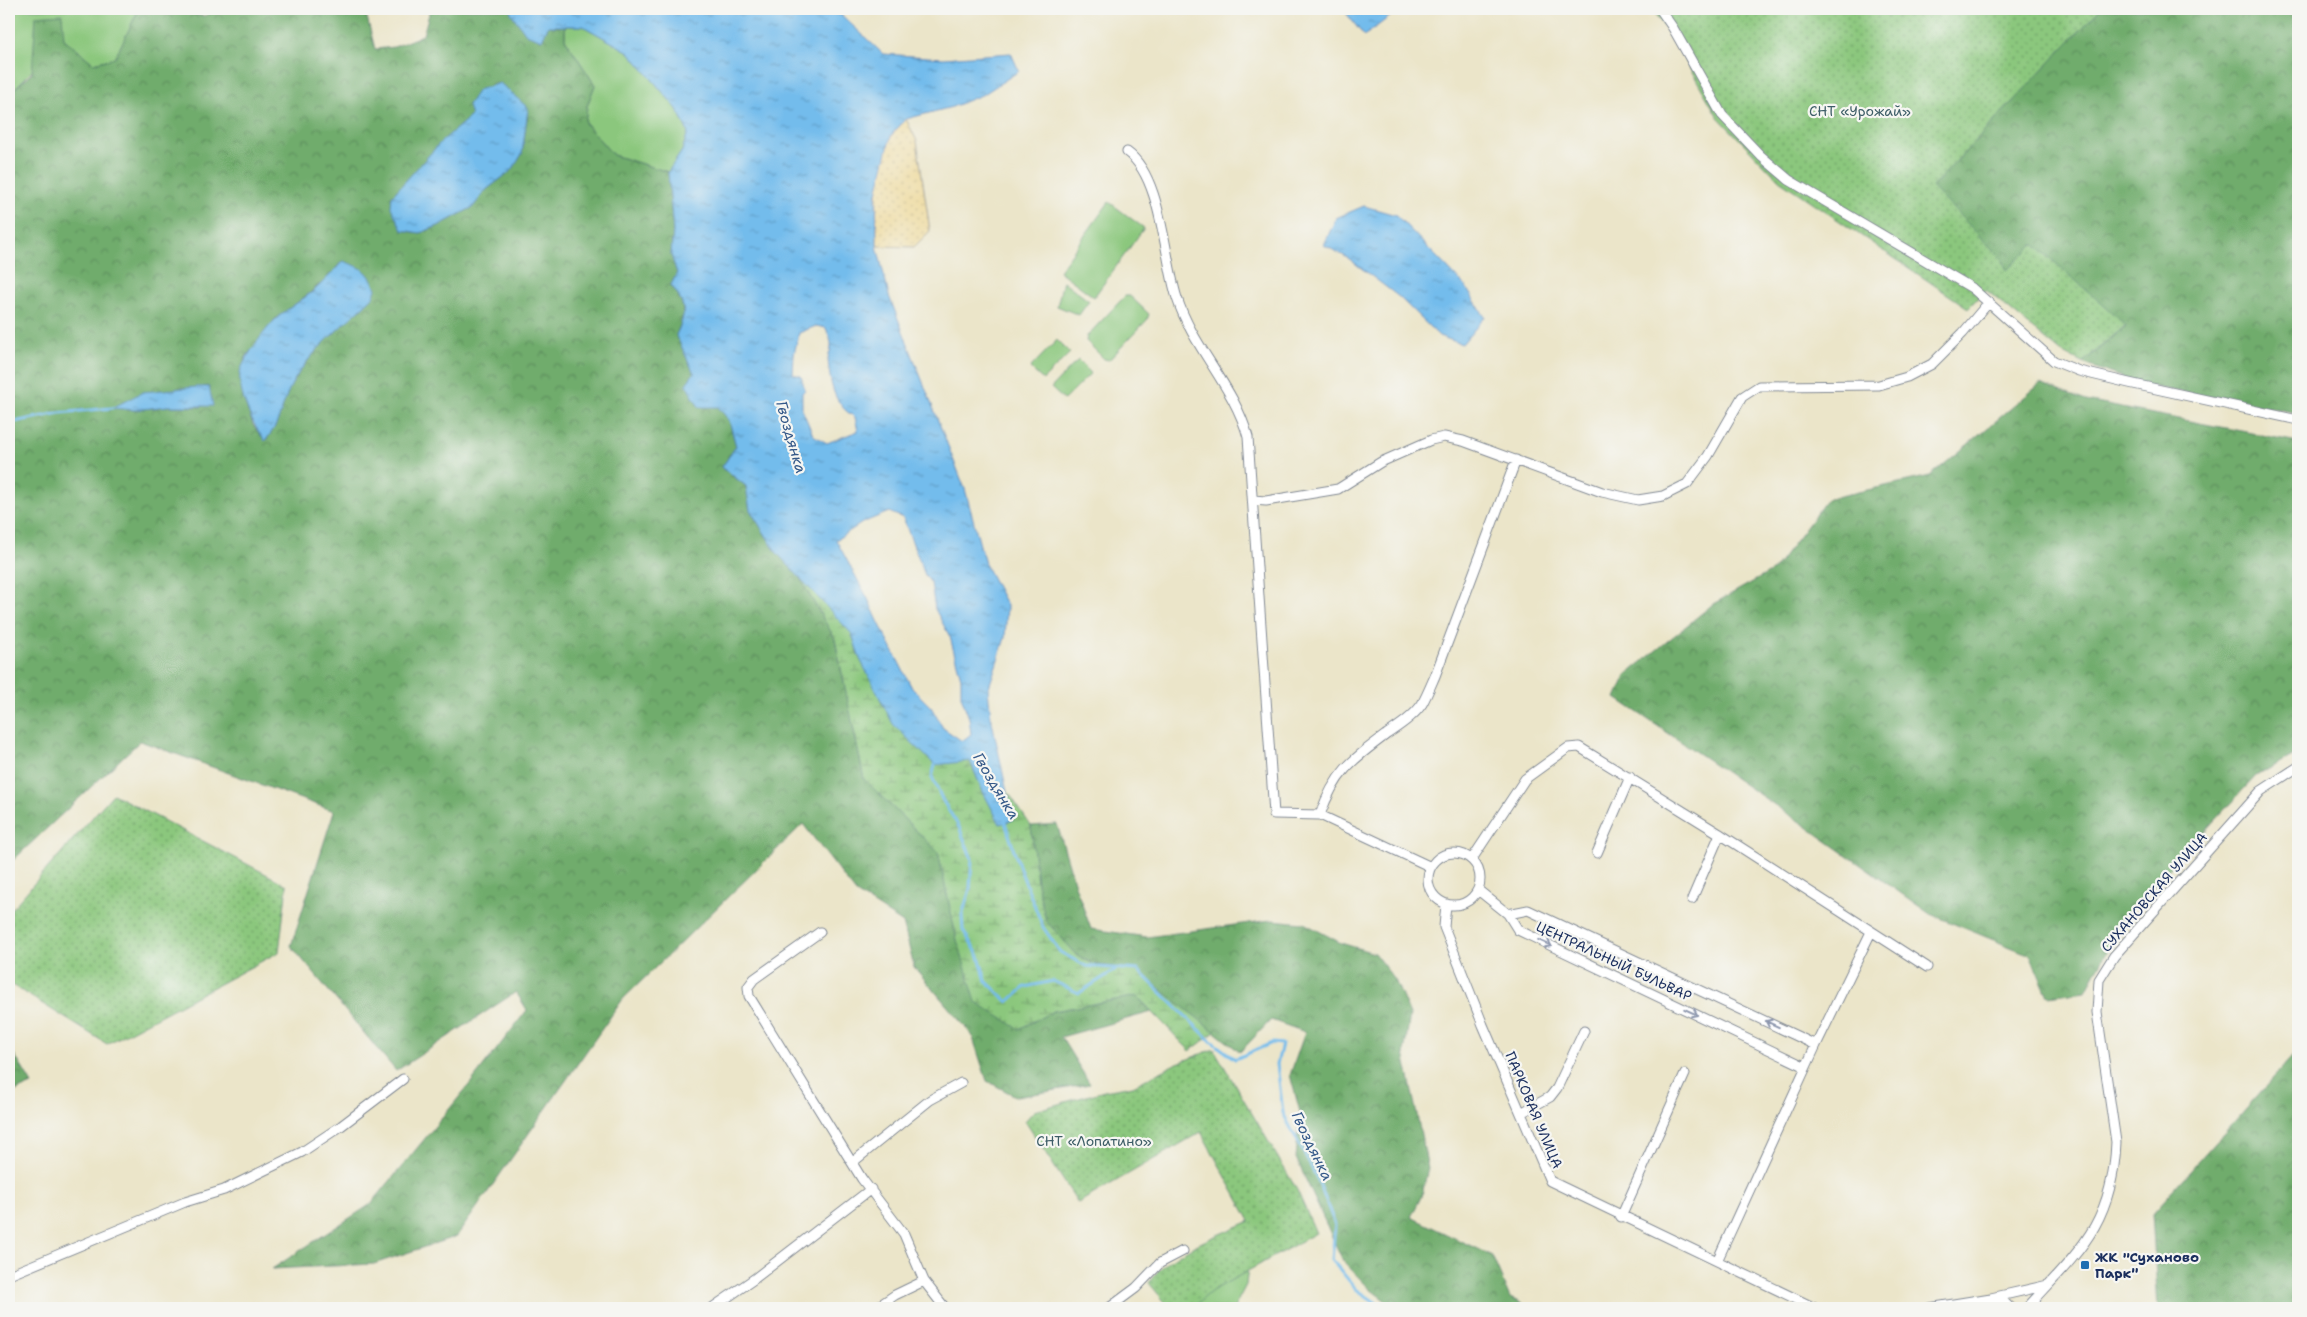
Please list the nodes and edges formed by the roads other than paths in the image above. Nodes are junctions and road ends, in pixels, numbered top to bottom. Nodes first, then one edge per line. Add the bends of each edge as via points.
1 (1660, 9) edge
2 (1127, 152) dead end
3 (1989, 302) junction
4 (2298, 420) edge
5 (1516, 460) junction
6 (1253, 500) junction
7 (2298, 767) edge
8 (1630, 777) junction
9 (1320, 816) junction
10 (1720, 834) junction
11 (1597, 853) dead end
12 (1472, 859) junction
13 (1431, 868) junction
14 (1478, 890) junction
15 (1692, 899) dead end
16 (1446, 904) junction
17 (1508, 914) junction
18 (820, 932) dead end
19 (1871, 932) junction
20 (1927, 968) dead end
21 (1584, 1031) dead end
22 (1816, 1045) junction
23 (1806, 1067) junction
24 (1685, 1074) dead end
25 (403, 1079) dead end
26 (961, 1083) dead end
27 (1521, 1113) junction
28 (853, 1162) junction
29 (871, 1189) junction
30 (1621, 1217) junction
31 (1183, 1250) dead end
32 (1717, 1261) junction
33 (9, 1275) edge
34 (924, 1280) junction
35 (2048, 1285) junction
36 (1991, 1298) junction
37 (712, 1308) edge
38 (876, 1308) edge
39 (945, 1308) edge
40 (1109, 1308) edge
41 (1815, 1308) edge
42 (1928, 1308) edge
43 (2010, 1308) edge
44 (2026, 1308) edge

1 - 3 street via 1722,115 1761,156 1789,180 1972,288
2 - 6 street via 1135,158 1150,189 1164,233 1177,297 1186,320 1233,398 1243,421 1248,437
3 - 4 street via 2060,364 2129,383
3 - 5 street via 1932,364 1907,378 1879,386 1759,386 1742,398 1708,456 1686,484 1662,496 1638,500 1602,492
5 - 6 street via 1444,437 1381,462 1338,489 1266,501
5 - 9 street via 1422,705 1340,774 1327,794
6 - 9 street via 1274,814
7 - 35 street, СУХАНОВСКАЯ УЛИЦА via 2261,791 2114,956 2099,980 2098,1025 2113,1117 2115,1160 2100,1220
8 - 10 street
8 - 11 street
8 - 12 street via 1579,747 1568,748 1525,779
9 - 13 street
10 - 15 street
10 - 19 street
12 - 13 street via 1451,853 1441,856
12 - 14 street via 1480,875
13 - 16 street via 1428,873 1430,889
14 - 16 street via 1462,904
14 - 17 street
16 - 27 street, ПАРКОВАЯ УЛИЦА via 1444,927
22 -> 17 street, ЦЕНТРАЛЬНЫЙ БУЛЬВАР via 1528,910
17 -> 23 street, ЦЕНТРАЛЬНЫЙ БУЛЬВАР via 1518,930
18 - 28 street via 754,979 748,986 749,996
19 - 20 street
19 - 22 street
21 - 27 street via 1550,1098
22 - 23 street
23 - 32 street
24 - 30 street
25 - 33 street via 302,1152 224,1190 185,1202
26 - 28 street via 930,1100
27 - 30 street, ПАРКОВАЯ УЛИЦА via 1550,1182
28 - 29 street
29 - 34 street via 904,1234
29 - 37 street
30 - 32 street, ПАРКОВАЯ УЛИЦА
31 - 40 street via 1160,1263 1136,1288
32 - 41 street, ПАРКОВАЯ УЛИЦА
34 - 38 street via 895,1294
34 - 39 street
35 - 36 street
35 - 44 street, СУХАНОВСКАЯ УЛИЦА
36 - 42 street
36 - 43 street via 2003,1301

